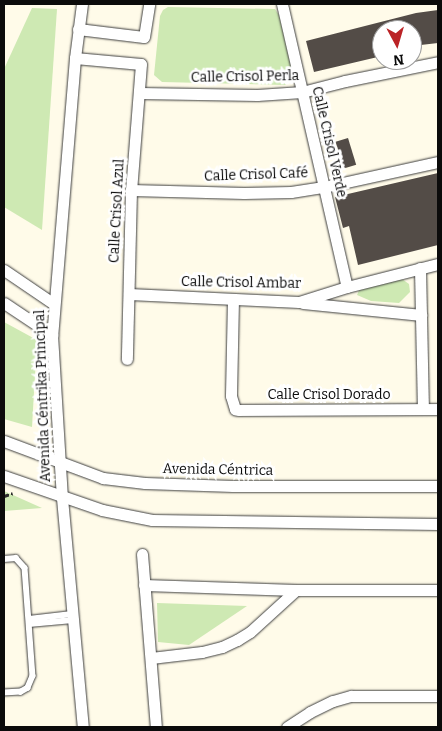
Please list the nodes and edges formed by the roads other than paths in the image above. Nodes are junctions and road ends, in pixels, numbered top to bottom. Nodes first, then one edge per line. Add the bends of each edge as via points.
1 (82, 4) edge
2 (149, 4) edge
3 (282, 4) edge
4 (78, 29) junction
5 (75, 58) junction
6 (438, 62) edge
7 (302, 92) junction
8 (140, 93) junction
9 (438, 162) edge
10 (324, 187) junction
11 (131, 190) junction
12 (438, 264) edge
13 (420, 268) junction
14 (4, 270) edge
15 (347, 287) junction
16 (129, 294) junction
17 (233, 300) junction
18 (299, 302) junction
19 (4, 303) edge
20 (54, 304) junction
21 (421, 315) junction
22 (52, 335) junction
23 (127, 359) dead end
24 (423, 409) junction
25 (438, 409) edge
26 (4, 441) edge
27 (60, 463) junction
28 (4, 476) edge
29 (438, 486) edge
30 (62, 498) junction
31 (438, 524) edge
32 (142, 554) dead end
33 (4, 559) edge
34 (144, 585) junction
35 (296, 590) junction
36 (438, 590) edge
37 (72, 617) junction
38 (29, 622) junction
39 (151, 658) junction
40 (4, 693) edge
41 (438, 696) edge
42 (83, 727) edge
43 (156, 727) edge
44 (287, 727) edge

1 - 4 street, Avenida Céntrika Principal
2 - 4 street via 144,37
3 - 7 street, Calle Crisol Verde
4 - 5 street, Avenida Céntrika Principal
5 - 8 street, Calle Crisol Azul via 141,64
5 - 20 street, Avenida Céntrika Principal
6 - 7 street, Calle Crisol Perla
7 - 8 street, Calle Crisol Perla
7 - 10 street, Calle Crisol Verde
8 - 11 street, Calle Crisol Azul
9 - 10 street, Calle Crisol Café
10 - 11 street, Calle Crisol Café via 291,192 244,193
10 - 15 street, Calle Crisol Verde
11 - 16 street, Calle Crisol Azul
12 - 13 street, Calle Crisol Ambar
13 - 15 street, Calle Crisol Ambar
13 - 21 street
14 - 20 street
15 - 18 street, Calle Crisol Ambar
16 - 17 street, Calle Crisol Ambar
16 - 23 street, Calle Crisol Azul
17 - 18 street, Calle Crisol Ambar
17 - 24 street, Calle Crisol Dorado via 232,406 239,410
18 - 21 street
19 - 22 street
20 - 22 street, Avenida Céntrika Principal
21 - 24 street
22 - 27 street, Avenida Céntrika Principal
24 - 25 street, Calle Crisol Dorado
26 - 27 street, Avenida Céntrica
27 - 29 street, Avenida Céntrica via 104,478 145,483
27 - 30 street, Avenida Céntrika Principal
28 - 30 street
30 - 31 street via 152,520
30 - 37 street, Avenida Céntrika Principal
32 - 34 street
33 - 38 lane via 16,558 25,568
34 - 35 street
34 - 39 street
35 - 36 street
35 - 39 street via 237,640 202,652
37 - 38 lane
37 - 42 street, Avenida Céntrika Principal
38 - 40 lane via 32,683 21,692
39 - 43 street
41 - 44 street via 351,696 310,712

